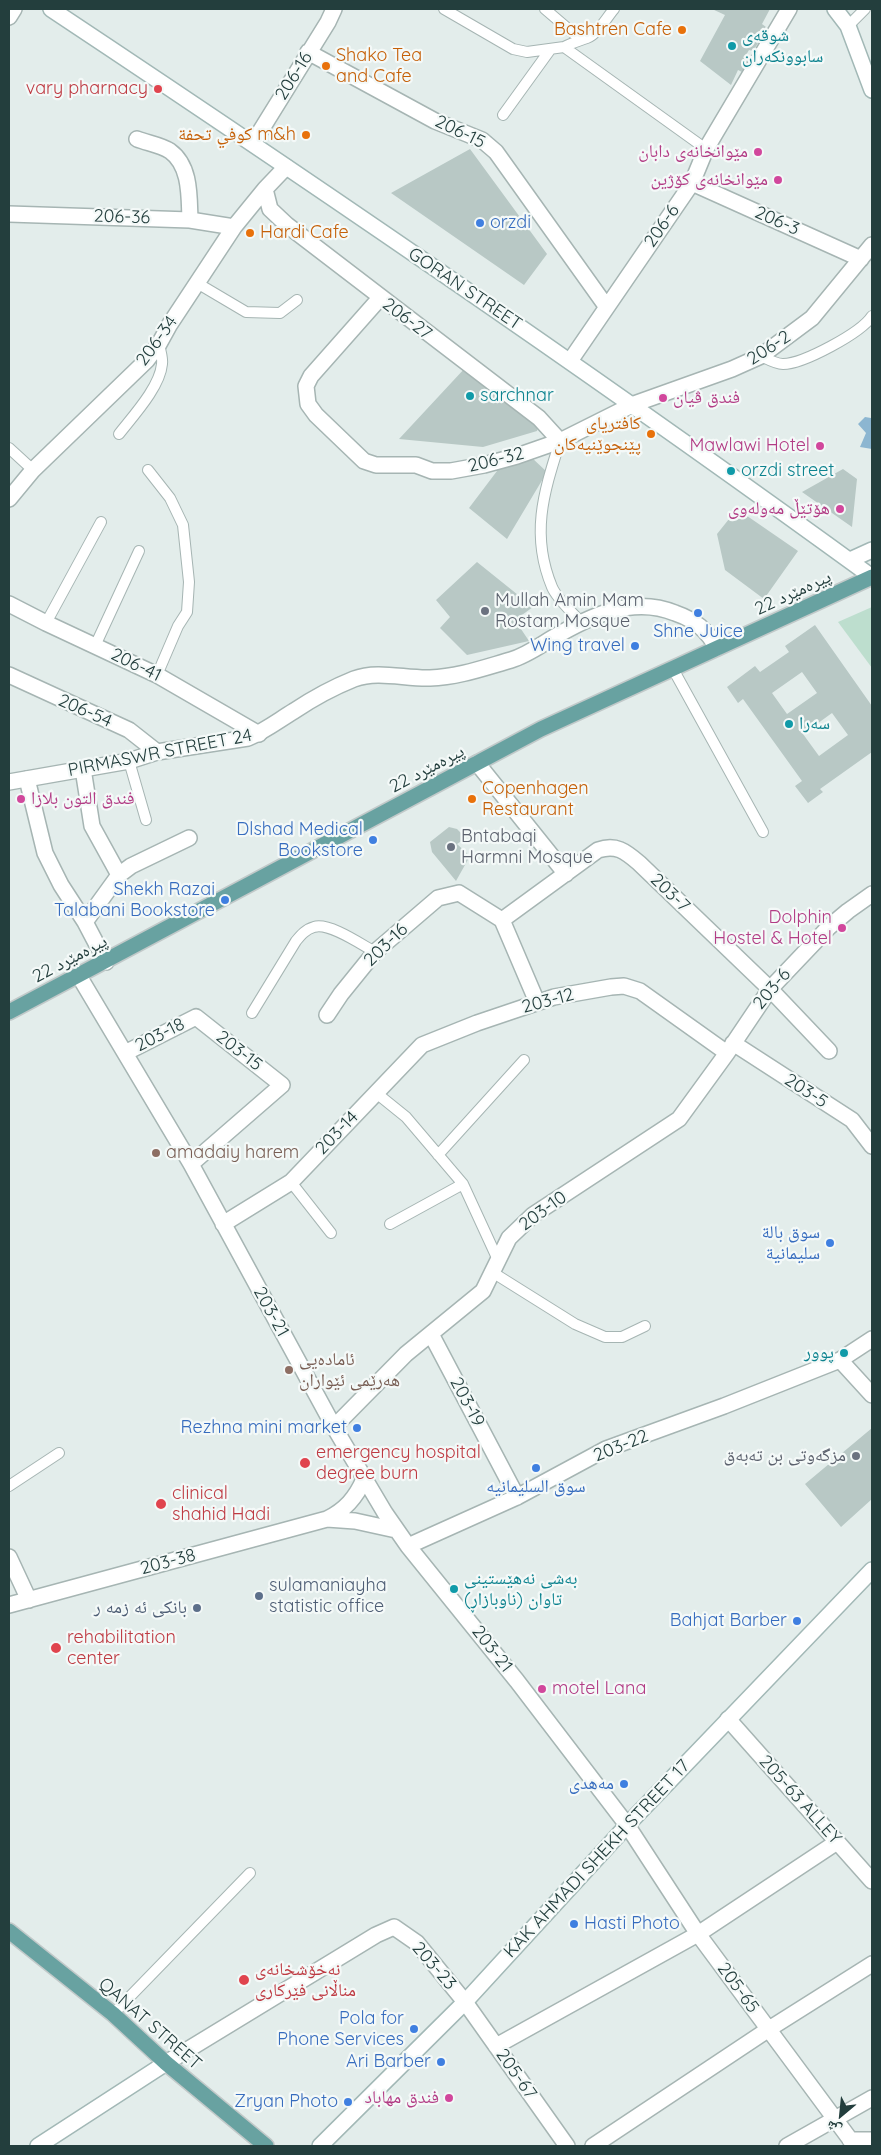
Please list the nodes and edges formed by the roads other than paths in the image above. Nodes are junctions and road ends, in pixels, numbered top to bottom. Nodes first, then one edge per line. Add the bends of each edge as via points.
1 (14, 9) edge
2 (334, 9) edge
3 (444, 9) edge
4 (545, 9) edge
5 (614, 9) edge
6 (789, 9) edge
7 (835, 9) edge
8 (865, 9) edge
9 (61, 12) edge
10 (9, 17) edge
11 (848, 26) junction
12 (580, 39) junction
13 (564, 47) junction
14 (550, 50) junction
15 (308, 52) junction
16 (872, 90) edge
17 (503, 115) dead end
18 (137, 139) dead end
19 (253, 143) junction
20 (706, 149) junction
21 (286, 167) junction
22 (692, 183) junction
23 (265, 189) junction
24 (9, 214) edge
25 (190, 220) junction
26 (234, 227) junction
27 (872, 245) edge
28 (861, 259) junction
29 (198, 283) junction
30 (380, 298) junction
31 (297, 300) dead end
32 (606, 306) junction
33 (872, 316) edge
34 (159, 344) junction
35 (761, 356) junction
36 (570, 361) junction
37 (634, 404) junction
38 (119, 434) dead end
39 (560, 441) junction
40 (9, 448) edge
41 (33, 470) junction
42 (148, 470) dead end
43 (9, 499) edge
44 (100, 522) dead end
45 (872, 550) edge
46 (139, 552) dead end
47 (850, 560) junction
48 (872, 577) edge
49 (9, 604) edge
50 (581, 622) junction
51 (46, 623) junction
52 (95, 646) junction
53 (717, 648) junction
54 (673, 669) junction
55 (9, 675) edge
56 (157, 675) junction
57 (259, 734) junction
58 (157, 752) junction
59 (129, 761) junction
60 (477, 763) junction
61 (82, 769) junction
62 (27, 779) junction
63 (9, 782) edge
64 (146, 820) dead end
65 (763, 832) dead end
66 (189, 838) dead end
67 (566, 874) junction
68 (119, 875) junction
69 (872, 894) edge
70 (502, 920) junction
71 (85, 922) junction
72 (375, 952) junction
73 (106, 962) junction
74 (79, 976) junction
75 (770, 988) junction
76 (537, 1002) junction
77 (9, 1012) edge
78 (252, 1013) dead end
79 (328, 1015) dead end
80 (196, 1017) joint
81 (730, 1048) junction
82 (829, 1051) dead end
83 (125, 1052) junction
84 (524, 1060) dead end
85 (375, 1092) junction
86 (872, 1146) edge
87 (438, 1155) junction
88 (192, 1164) junction
89 (291, 1182) junction
90 (463, 1184) junction
91 (223, 1224) junction
92 (390, 1224) dead end
93 (331, 1233) dead end
94 (495, 1266) junction
95 (646, 1326) dead end
96 (430, 1334) junction
97 (872, 1339) edge
98 (840, 1360) junction
99 (872, 1395) edge
100 (334, 1428) junction
101 (59, 1453) dead end
102 (364, 1479) junction
103 (9, 1486) edge
104 (517, 1497) junction
105 (327, 1519) junction
106 (396, 1530) junction
107 (408, 1546) junction
108 (9, 1557) edge
109 (872, 1570) edge
110 (29, 1600) junction
111 (9, 1605) edge
112 (728, 1720) junction
113 (627, 1826) junction
114 (837, 1842) junction
115 (250, 1873) dead end
116 (872, 1881) edge
117 (9, 1931) edge
118 (698, 1934) junction
119 (872, 1964) edge
120 (464, 2002) junction
121 (113, 2014) junction
122 (768, 2029) junction
123 (496, 2046) junction
124 (166, 2063) junction
125 (872, 2098) edge
126 (834, 2118) junction
127 (872, 2140) edge
128 (853, 2143) edge
129 (38, 2146) edge
130 (266, 2146) edge
131 (320, 2146) edge
132 (566, 2146) edge
133 (593, 2146) edge
134 (787, 2146) edge

1 - 10 street
2 - 15 street, 206-16
3 - 14 lane via 513,49 527,52
4 - 12 lane
5 - 12 lane via 596,31
6 - 20 street, 206-6
7 - 11 street
8 - 11 lane
9 - 19 street, GORAN STREET
11 - 16 street
12 - 13 lane
13 - 14 lane
13 - 20 lane
14 - 17 lane
15 - 19 street, 206-16
15 - 32 street, 206-15 via 435,121 482,140 496,152
18 - 25 street via 169,150 182,162 189,190
19 - 21 street, GORAN STREET
20 - 22 street, 206-6
21 - 23 street, 206-34
21 - 36 street, GORAN STREET
22 - 28 street, 206-3
22 - 32 street, 206-6
23 - 26 street, 206-34
23 - 30 street, 206-27 via 270,209
24 - 25 street, 206-36
25 - 26 street, 206-36
26 - 29 street, 206-34
27 - 28 street, 206-2
28 - 35 street, 206-2 via 812,318
29 - 31 lane via 246,312 280,313
29 - 34 street, 206-34
30 - 39 street, 206-27 via 539,418
30 - 39 street, 206-32 via 311,376 306,386 308,404 352,452 364,461 376,464 416,465 432,471 451,471 517,456
32 - 36 street, 206-6
33 - 35 lane via 845,339 797,362 781,364
34 - 38 lane via 162,364 156,382
34 - 41 street, 206-34 via 147,360
35 - 37 street, 206-2 via 732,370
36 - 37 street, GORAN STREET
37 - 39 street, 206-32
37 - 47 street, GORAN STREET
39 - 50 lane via 544,492 540,542 552,588
40 - 41 lane
41 - 43 street, 206-34
42 - 56 lane via 170,498 183,525 189,582 186,612
44 - 51 lane
45 - 47 street
46 - 52 lane
47 - 48 street, GORAN STREET
48 - 53 main road, 22 پیرەمێرد
49 - 51 street, 206-41
50 - 53 street, PIRMASWR STREET 24 via 608,611 637,606 663,608 693,619
50 - 57 street, PIRMASWR STREET 24 via 513,660 456,676 356,678 294,710
51 - 52 street, 206-41
52 - 56 street, 206-41
53 - 54 main road, 22 پیرەمێرد
54 - 60 main road, 22 پیرەمێرد via 541,729
54 - 65 lane
55 - 58 street, 206-54 via 129,730
56 - 57 street, 206-41
57 - 58 street, PIRMASWR STREET 24
58 - 59 street, PIRMASWR STREET 24
59 - 61 street, PIRMASWR STREET 24
59 - 64 lane
60 - 67 street
60 - 73 main road, 22 پیرەمێرد
61 - 62 street, PIRMASWR STREET 24
61 - 68 street via 92,826
62 - 63 street, PIRMASWR STREET 24
62 - 71 street via 45,853 60,885
66 - 68 street
67 - 70 street
67 - 75 street, 203-7 via 598,850 609,846 628,854
68 - 71 street
69 - 75 street, 203-6 via 829,927
70 - 72 street, 203-16 via 459,893 438,898
70 - 76 street
71 - 73 street
72 - 78 lane via 338,932 315,926 296,941
72 - 79 street, 203-16
73 - 74 main road, 22 پیرەمێرد
74 - 77 main road, 22 پیرەمێرد
74 - 83 street, 203-21
75 - 81 street, 203-6
75 - 82 street, 203-7
76 - 81 street, 203-12 via 587,990 624,986 640,992
76 - 85 street, 203-12 via 422,1045
80 - 83 street, 203-18
80 - 88 street, 203-15 via 282,1084
81 - 86 street, 203-5 via 852,1120
81 - 94 street, 203-10 via 679,1119 533,1215 509,1238
83 - 88 street, 203-21
84 - 87 lane
85 - 87 lane via 406,1117
85 - 89 street, 203-14
87 - 90 lane
88 - 91 street, 203-21
89 - 91 street, 203-14
89 - 93 lane
90 - 92 lane
90 - 94 lane
91 - 100 street, 203-21
94 - 95 lane via 576,1324 605,1337 622,1337
94 - 96 street, 203-10 via 483,1291
96 - 100 street, 203-10 via 406,1354
96 - 104 street, 203-19
97 - 98 street, 203-22
98 - 99 street
98 - 104 street, 203-22 via 606,1449
100 - 102 street, 203-21
101 - 103 lane
102 - 105 street, 203-38 via 346,1507
102 - 106 street, 203-21
104 - 107 street, 203-22
105 - 106 street, 203-38 via 362,1522
105 - 110 street, 203-38
106 - 107 street, 203-21
107 - 113 street, 203-21 via 517,1681
108 - 110 street
109 - 112 street, KAK AHMADI SHEKH STREET 17
110 - 111 street, 203-38
112 - 113 street, KAK AHMADI SHEKH STREET 17
112 - 114 street, 205-63 ALLEY
113 - 118 street, 205-65
113 - 120 street, KAK AHMADI SHEKH STREET 17
114 - 116 street, 205-63 ALLEY
114 - 118 street
115 - 121 lane
117 - 121 main road, QANAT STREET
118 - 122 street, 205-65
118 - 123 street
119 - 122 street
120 - 123 street, 205-67
120 - 124 street, 203-23 via 417,1943 394,1927
120 - 131 street, KAK AHMADI SHEKH STREET 17
121 - 124 main road, QANAT STREET
122 - 126 street, 205-65
122 - 133 street
123 - 132 street, 205-67
124 - 129 street
124 - 130 main road, QANAT STREET
125 - 126 street
126 - 128 street, 205-65
126 - 134 street
127 - 128 street

